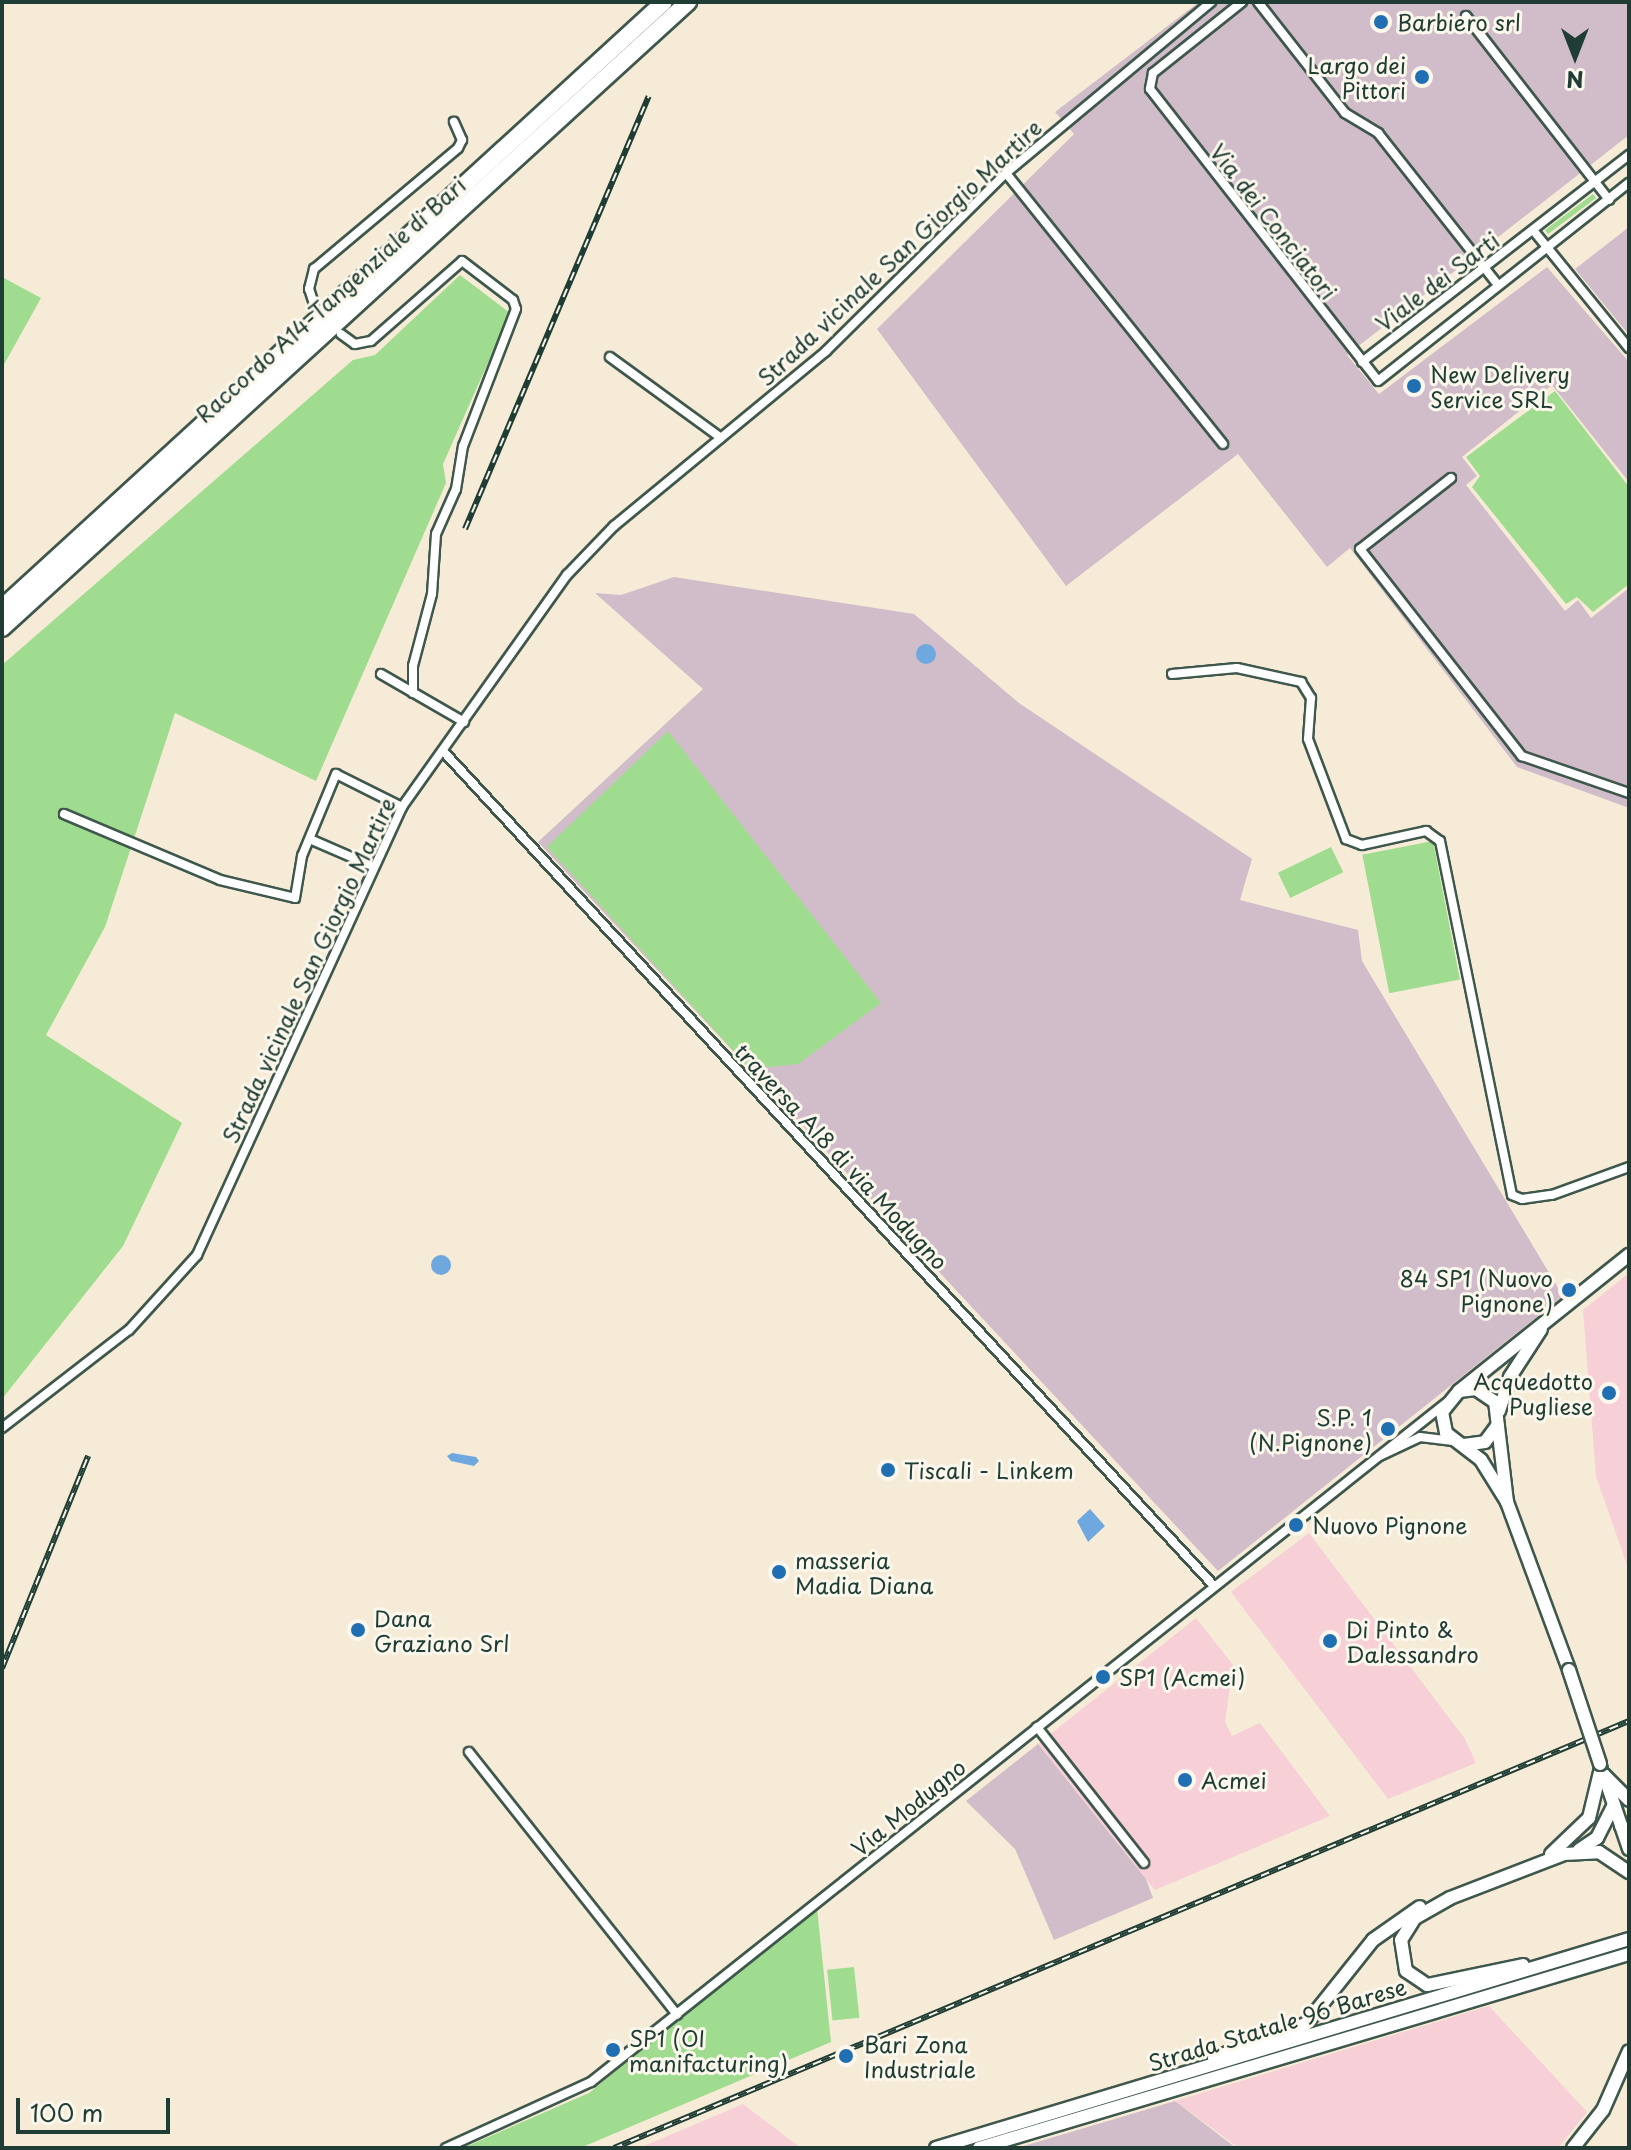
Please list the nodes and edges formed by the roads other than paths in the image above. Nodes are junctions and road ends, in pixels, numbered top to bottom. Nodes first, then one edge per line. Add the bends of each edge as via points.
1 (664, 2) edge
2 (688, 2) edge
3 (1211, 2) edge
4 (1242, 2) edge
5 (1258, 2) edge
6 (1466, 16) dead end
7 (454, 122) dead end
8 (1629, 155) edge
9 (1006, 173) junction
10 (1593, 182) junction
11 (1629, 183) edge
12 (1609, 200) junction
13 (1533, 230) junction
14 (1547, 248) junction
15 (1485, 268) junction
16 (1498, 285) junction
17 (314, 304) dead end
18 (341, 334) dead end
19 (1629, 348) edge
20 (610, 357) dead end
21 (1362, 362) junction
22 (1378, 381) joint
23 (721, 438) junction
24 (1223, 444) dead end
25 (1451, 478) dead end
26 (2, 608) edge
27 (2, 628) edge
28 (381, 674) dead end
29 (1172, 674) dead end
30 (413, 693) junction
31 (464, 722) junction
32 (443, 751) junction
33 (1629, 793) edge
34 (402, 807) junction
35 (64, 814) dead end
36 (312, 840) junction
37 (372, 866) junction
38 (1629, 1167) edge
39 (1629, 1255) edge
40 (1548, 1320) junction
41 (1459, 1391) junction
42 (1446, 1403) junction
43 (1498, 1419) junction
44 (2, 1428) edge
45 (1460, 1443) junction
46 (1372, 1460) junction
47 (1507, 1502) junction
48 (1213, 1585) junction
49 (1037, 1727) junction
50 (469, 1752) dead end
51 (1602, 1769) junction
52 (1629, 1800) edge
53 (1614, 1805) junction
54 (1625, 1829) edge
55 (1629, 1849) edge
56 (1576, 1851) junction
57 (1144, 1863) dead end
58 (1536, 1863) junction
59 (1629, 1872) edge
60 (1450, 1898) junction
61 (1629, 1939) edge
62 (1629, 1954) edge
63 (1558, 1960) junction
64 (677, 2014) junction
65 (1629, 2051) edge
66 (1199, 2069) junction
67 (446, 2148) edge
68 (936, 2148) edge
69 (979, 2148) edge
70 (1573, 2148) edge

1 - 26 highway, Raccordo A14-Tangenziale di Bari
2 - 27 highway, Raccordo A14-Tangenziale di Bari
3 - 9 street, Strada vicinale San Giorgio Martire
4 - 21 street, Via dei Conciatori via 1149,81 1157,102
5 - 15 street via 1345,113 1378,133
6 - 10 street
7 - 17 street via 462,140 458,148 314,269 309,289
8 - 10 street, Viale dei Sarti
9 - 23 street, Strada vicinale San Giorgio Martire via 826,351
9 - 24 street
10 - 12 street
10 - 13 street, Viale dei Sarti
11 - 12 street, Viale dei Sarti
12 - 14 street, Viale dei Sarti
13 - 14 street
13 - 15 street, Viale dei Sarti
14 - 16 street, Viale dei Sarti
14 - 19 street
15 - 16 street
15 - 21 street, Viale dei Sarti
16 - 22 street, Viale dei Sarti
18 - 30 street via 355,344 371,341 462,261 513,300 516,309 463,446 456,489 436,534 432,594 413,666
20 - 23 street
21 - 22 street, Via dei Conciatori
23 - 31 street, Strada vicinale San Giorgio Martire via 593,545
25 - 33 street via 1360,549 1522,756
28 - 30 street
29 - 38 street via 1237,668 1301,682 1311,698 1308,739 1346,839 1362,845 1426,831 1440,841 1512,1195 1552,1195
30 - 31 street
31 - 32 street, Strada vicinale San Giorgio Martire
32 - 34 street, Strada vicinale San Giorgio Martire
32 - 48 street, traversa AI8 di via Modugno
34 - 36 street via 336,774
34 - 37 street, Strada vicinale San Giorgio Martire
35 - 36 street via 220,880 295,898 299,864
36 - 37 street
37 - 44 street, Strada vicinale San Giorgio Martire via 197,1255 129,1330
39 - 40 main road
40 - 41 main road
40 - 43 main road via 1519,1358
41 - 42 main road
41 - 43 main road via 1488,1394
42 - 45 main road via 1442,1422
42 - 46 street, Via Modugno
43 - 45 main road via 1485,1442
43 - 47 main road
45 - 46 street, Via Modugno via 1420,1437
45 - 47 main road via 1489,1469
46 - 48 street, Via Modugno
47 - 51 main road, bridge
48 - 49 street, Via Modugno
49 - 57 street
49 - 64 street, Via Modugno
50 - 64 street
51 - 52 main road
51 - 53 main road
51 - 58 main road via 1596,1802 1584,1827
53 - 54 main road
53 - 56 main road via 1597,1838
54 - 55 main road
56 - 58 main road
56 - 59 main road via 1607,1854
58 - 60 main road
60 - 63 main road via 1415,1918 1403,1933 1401,1959 1415,1980 1440,1986 1506,1967
60 - 66 main road via 1387,1927 1306,2024 1220,2054
61 - 63 main road, Strada Statale 96 Barese
62 - 69 main road, Strada Statale 96 Barese
63 - 66 main road, Strada Statale 96 Barese
64 - 67 street, Via Modugno via 585,2086
65 - 70 main road via 1603,2110
66 - 68 main road, Strada Statale 96 Barese

